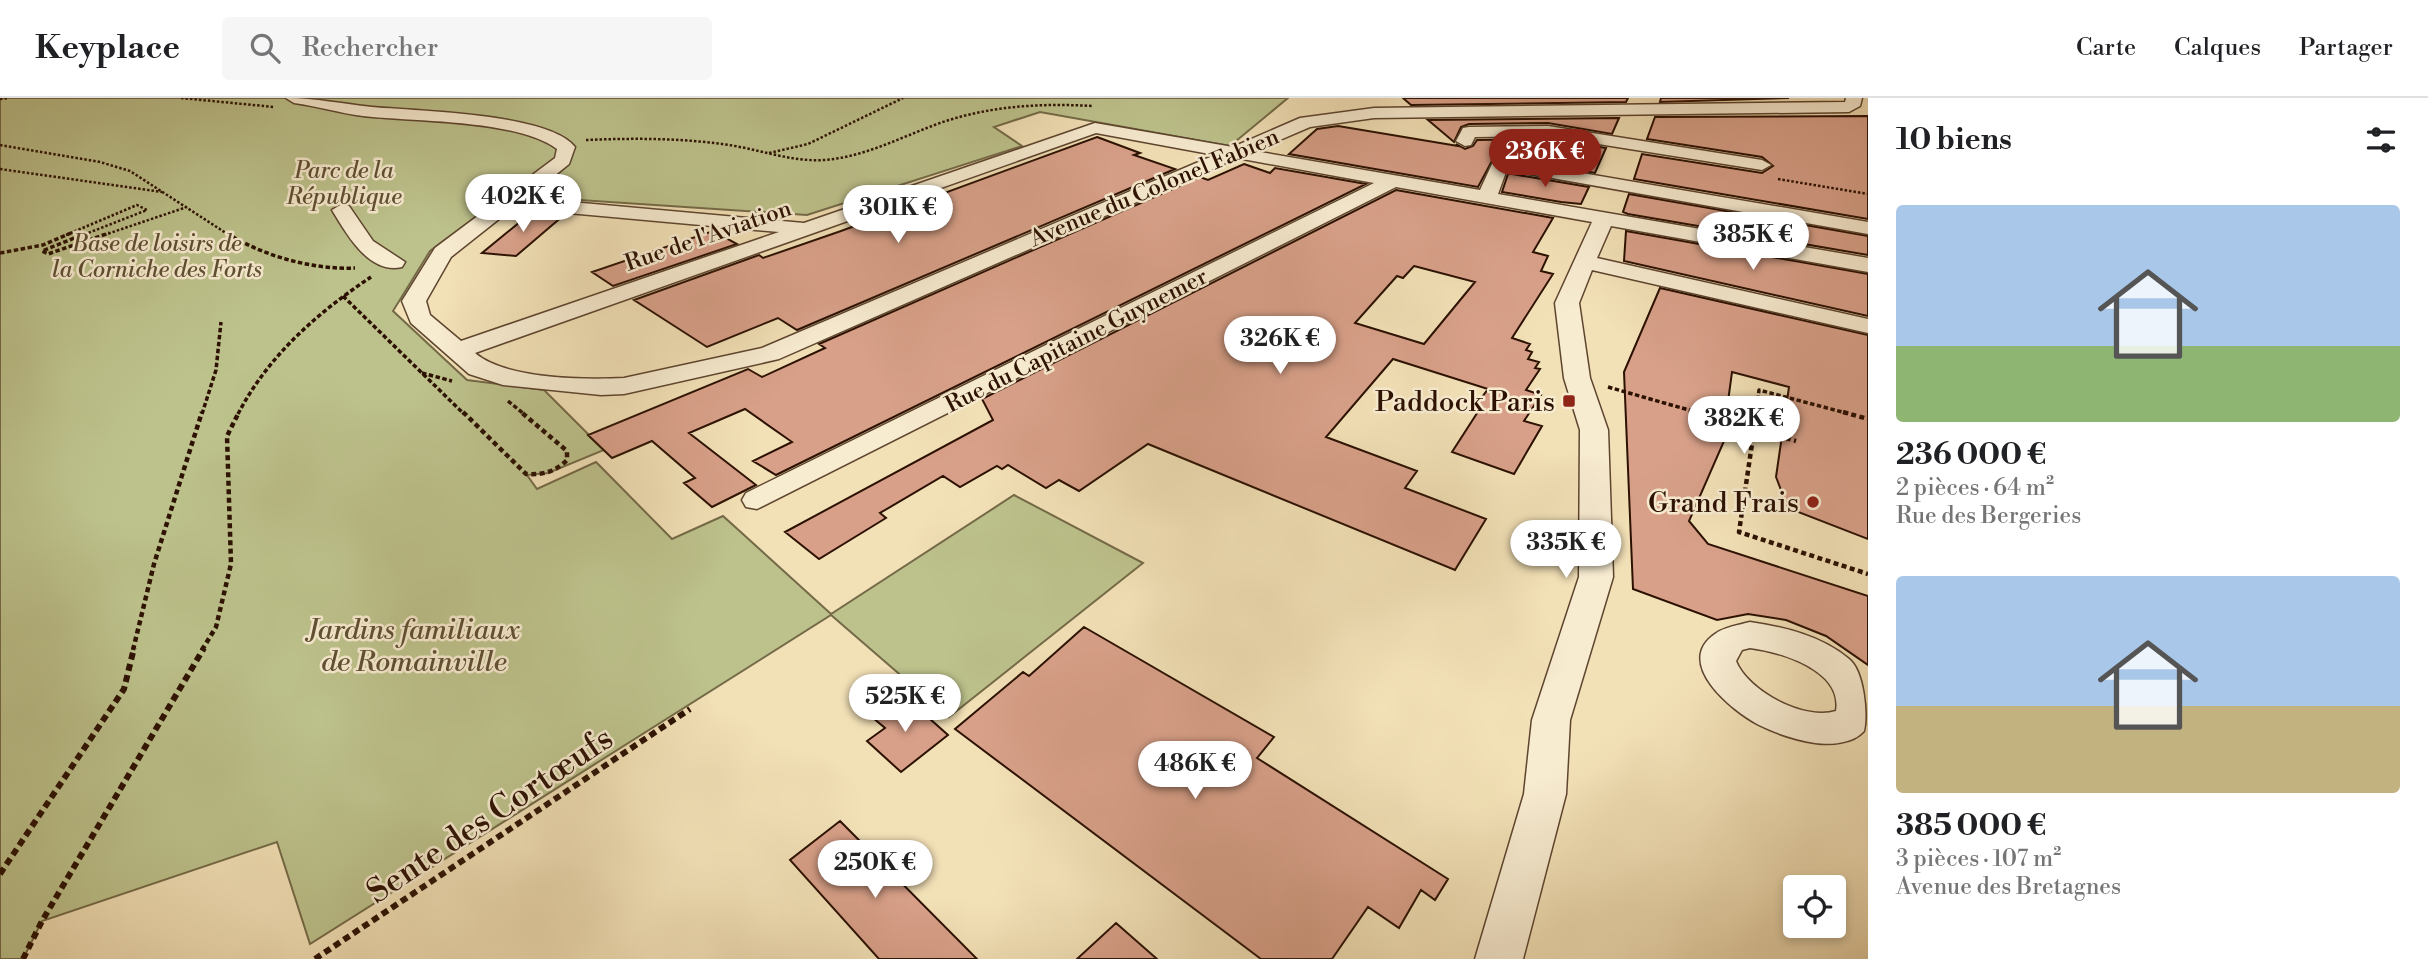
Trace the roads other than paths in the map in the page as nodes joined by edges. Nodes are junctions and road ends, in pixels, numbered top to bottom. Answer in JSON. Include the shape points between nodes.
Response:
{"nodes":[{"id":1,"x":319,"y":98,"type":"edge"},
{"id":2,"x":1830,"y":98,"type":"edge"},
{"id":3,"x":1859,"y":103,"type":"edge"},
{"id":4,"x":290,"y":104,"type":"edge"},
{"id":5,"x":1290,"y":109,"type":"dead end"},
{"id":6,"x":1602,"y":110,"type":"junction"},
{"id":7,"x":1306,"y":122,"type":"junction"},
{"id":8,"x":1465,"y":141,"type":"dead end"},
{"id":9,"x":1661,"y":149,"type":"junction"},
{"id":10,"x":1235,"y":152,"type":"junction"},
{"id":11,"x":1762,"y":165,"type":"dead end"},
{"id":12,"x":1395,"y":180,"type":"junction"},
{"id":13,"x":1487,"y":197,"type":"junction"},
{"id":14,"x":514,"y":202,"type":"junction"},
{"id":15,"x":342,"y":210,"type":"dead end"},
{"id":16,"x":1604,"y":218,"type":"junction"},
{"id":17,"x":807,"y":228,"type":"junction"},
{"id":18,"x":1868,"y":228,"type":"edge"},
{"id":19,"x":394,"y":262,"type":"road end"},
{"id":20,"x":1585,"y":262,"type":"junction"},
{"id":21,"x":1868,"y":265,"type":"edge"},
{"id":22,"x":1868,"y":326,"type":"edge"},
{"id":23,"x":464,"y":349,"type":"junction"},
{"id":24,"x":757,"y":500,"type":"dead end"},
{"id":25,"x":1499,"y":959,"type":"edge"}],
"edges":[{"from":1,"to":14,"type":"street","name":"Avenue du Colonel Fabien","via":[[530,125],[576,141],[577,154],[570,164]]},
{"from":2,"to":3,"type":"street"},
{"from":3,"to":6,"type":"street","name":"Avenue du Colonel Fabien","via":[[1849,107]]},
{"from":4,"to":14,"type":"street","name":"Avenue du Colonel Fabien","via":[[529,130],[561,139],[566,146],[563,160]]},
{"from":5,"to":7,"type":"street"},
{"from":6,"to":7,"type":"street","name":"Avenue du Colonel Fabien","via":[[1374,113]]},
{"from":6,"to":9,"type":"street"},
{"from":7,"to":10,"type":"street","name":"Avenue du Colonel Fabien"},
{"from":8,"to":9,"type":"street","via":[[1469,132],[1549,131]]},
{"from":9,"to":11,"type":"street"},
{"from":10,"to":12,"type":"street"},
{"from":10,"to":17,"type":"street","name":"Rue de l'Aviation","via":[[1097,117]]},
{"from":10,"to":23,"type":"street","name":"Avenue du Colonel Fabien","via":[[770,354],[601,387],[503,377],[478,369]]},
{"from":12,"to":13,"type":"street"},
{"from":12,"to":24,"type":"street","name":"Rue du Capitaine Guynemer"},
{"from":13,"to":16,"type":"street"},
{"from":13,"to":18,"type":"street","via":[[1495,171],[1504,166]]},
{"from":14,"to":17,"type":"street"},
{"from":14,"to":23,"type":"street","name":"Avenue du Colonel Fabien","via":[[443,253],[414,301],[419,318]]},
{"from":15,"to":19,"type":"street","via":[[365,245]]},
{"from":16,"to":20,"type":"street"},
{"from":16,"to":21,"type":"street"},
{"from":17,"to":23,"type":"street","name":"Rue de l'Aviation"},
{"from":20,"to":22,"type":"street"},
{"from":20,"to":25,"type":"street","via":[[1567,303],[1577,378],[1594,430],[1596,577],[1551,720],[1545,794]]}]}
